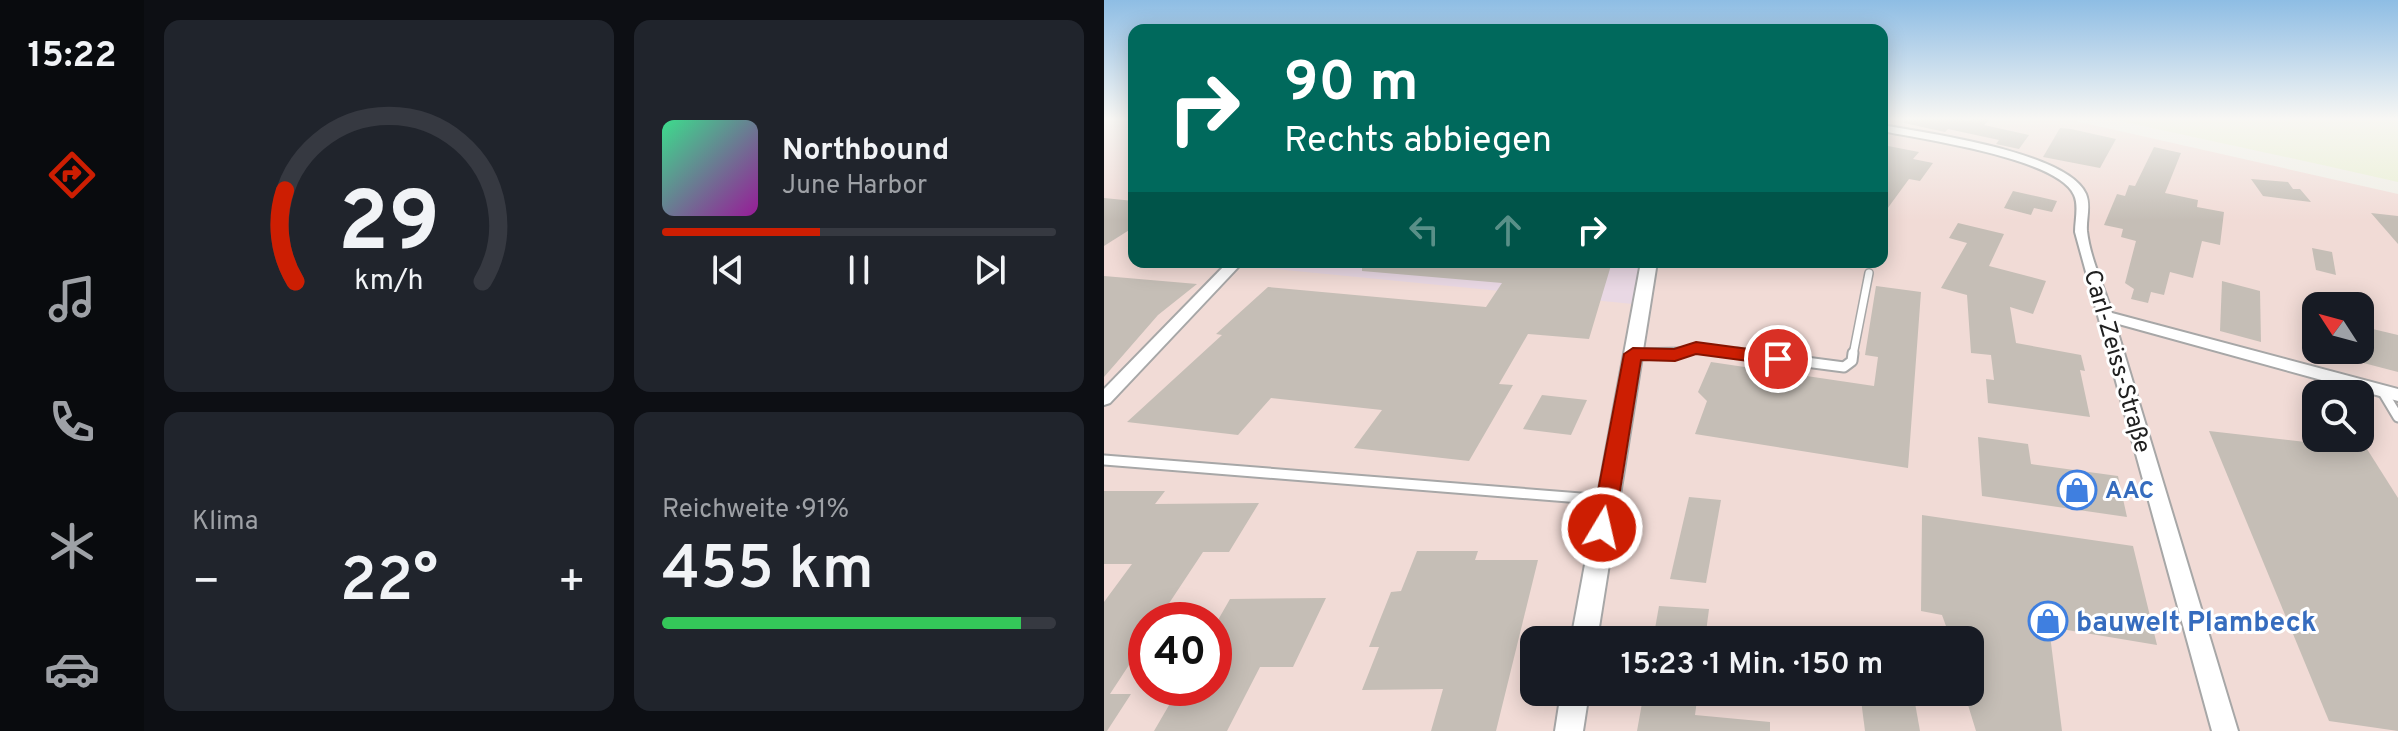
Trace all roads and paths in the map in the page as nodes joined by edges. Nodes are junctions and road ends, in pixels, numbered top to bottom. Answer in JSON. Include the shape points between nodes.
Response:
{"nodes":[{"id":1,"x":1997,"y":152,"type":"edge"},
{"id":2,"x":1230,"y":268,"type":"edge"},
{"id":3,"x":1648,"y":268,"type":"edge"},
{"id":4,"x":1869,"y":273,"type":"dead end"},
{"id":5,"x":2105,"y":316,"type":"junction"},
{"id":6,"x":1633,"y":354,"type":"junction"},
{"id":7,"x":2390,"y":393,"type":"edge"},
{"id":8,"x":1104,"y":399,"type":"edge"},
{"id":9,"x":2398,"y":417,"type":"edge"},
{"id":10,"x":1104,"y":460,"type":"edge"},
{"id":11,"x":1607,"y":500,"type":"junction"},
{"id":12,"x":1586,"y":626,"type":"edge"},
{"id":13,"x":1573,"y":706,"type":"edge"},
{"id":14,"x":1569,"y":731,"type":"edge"},
{"id":15,"x":2225,"y":731,"type":"edge"}],
"edges":[{"from":1,"to":5,"type":"street","name":"Carl-Zeiss-Straße","via":[[2047,167],[2080,195],[2081,232]]},
{"from":2,"to":8,"type":"street"},
{"from":3,"to":6,"type":"street"},
{"from":4,"to":6,"type":"lane","via":[[1852,361],[1844,367],[1696,348],[1675,355]]},
{"from":5,"to":7,"type":"street"},
{"from":5,"to":15,"type":"street","name":"Carl-Zeiss-Straße"},
{"from":6,"to":11,"type":"street"},
{"from":7,"to":9,"type":"lane"},
{"from":10,"to":11,"type":"lane"},
{"from":11,"to":12,"type":"street"},
{"from":13,"to":14,"type":"street"}]}
